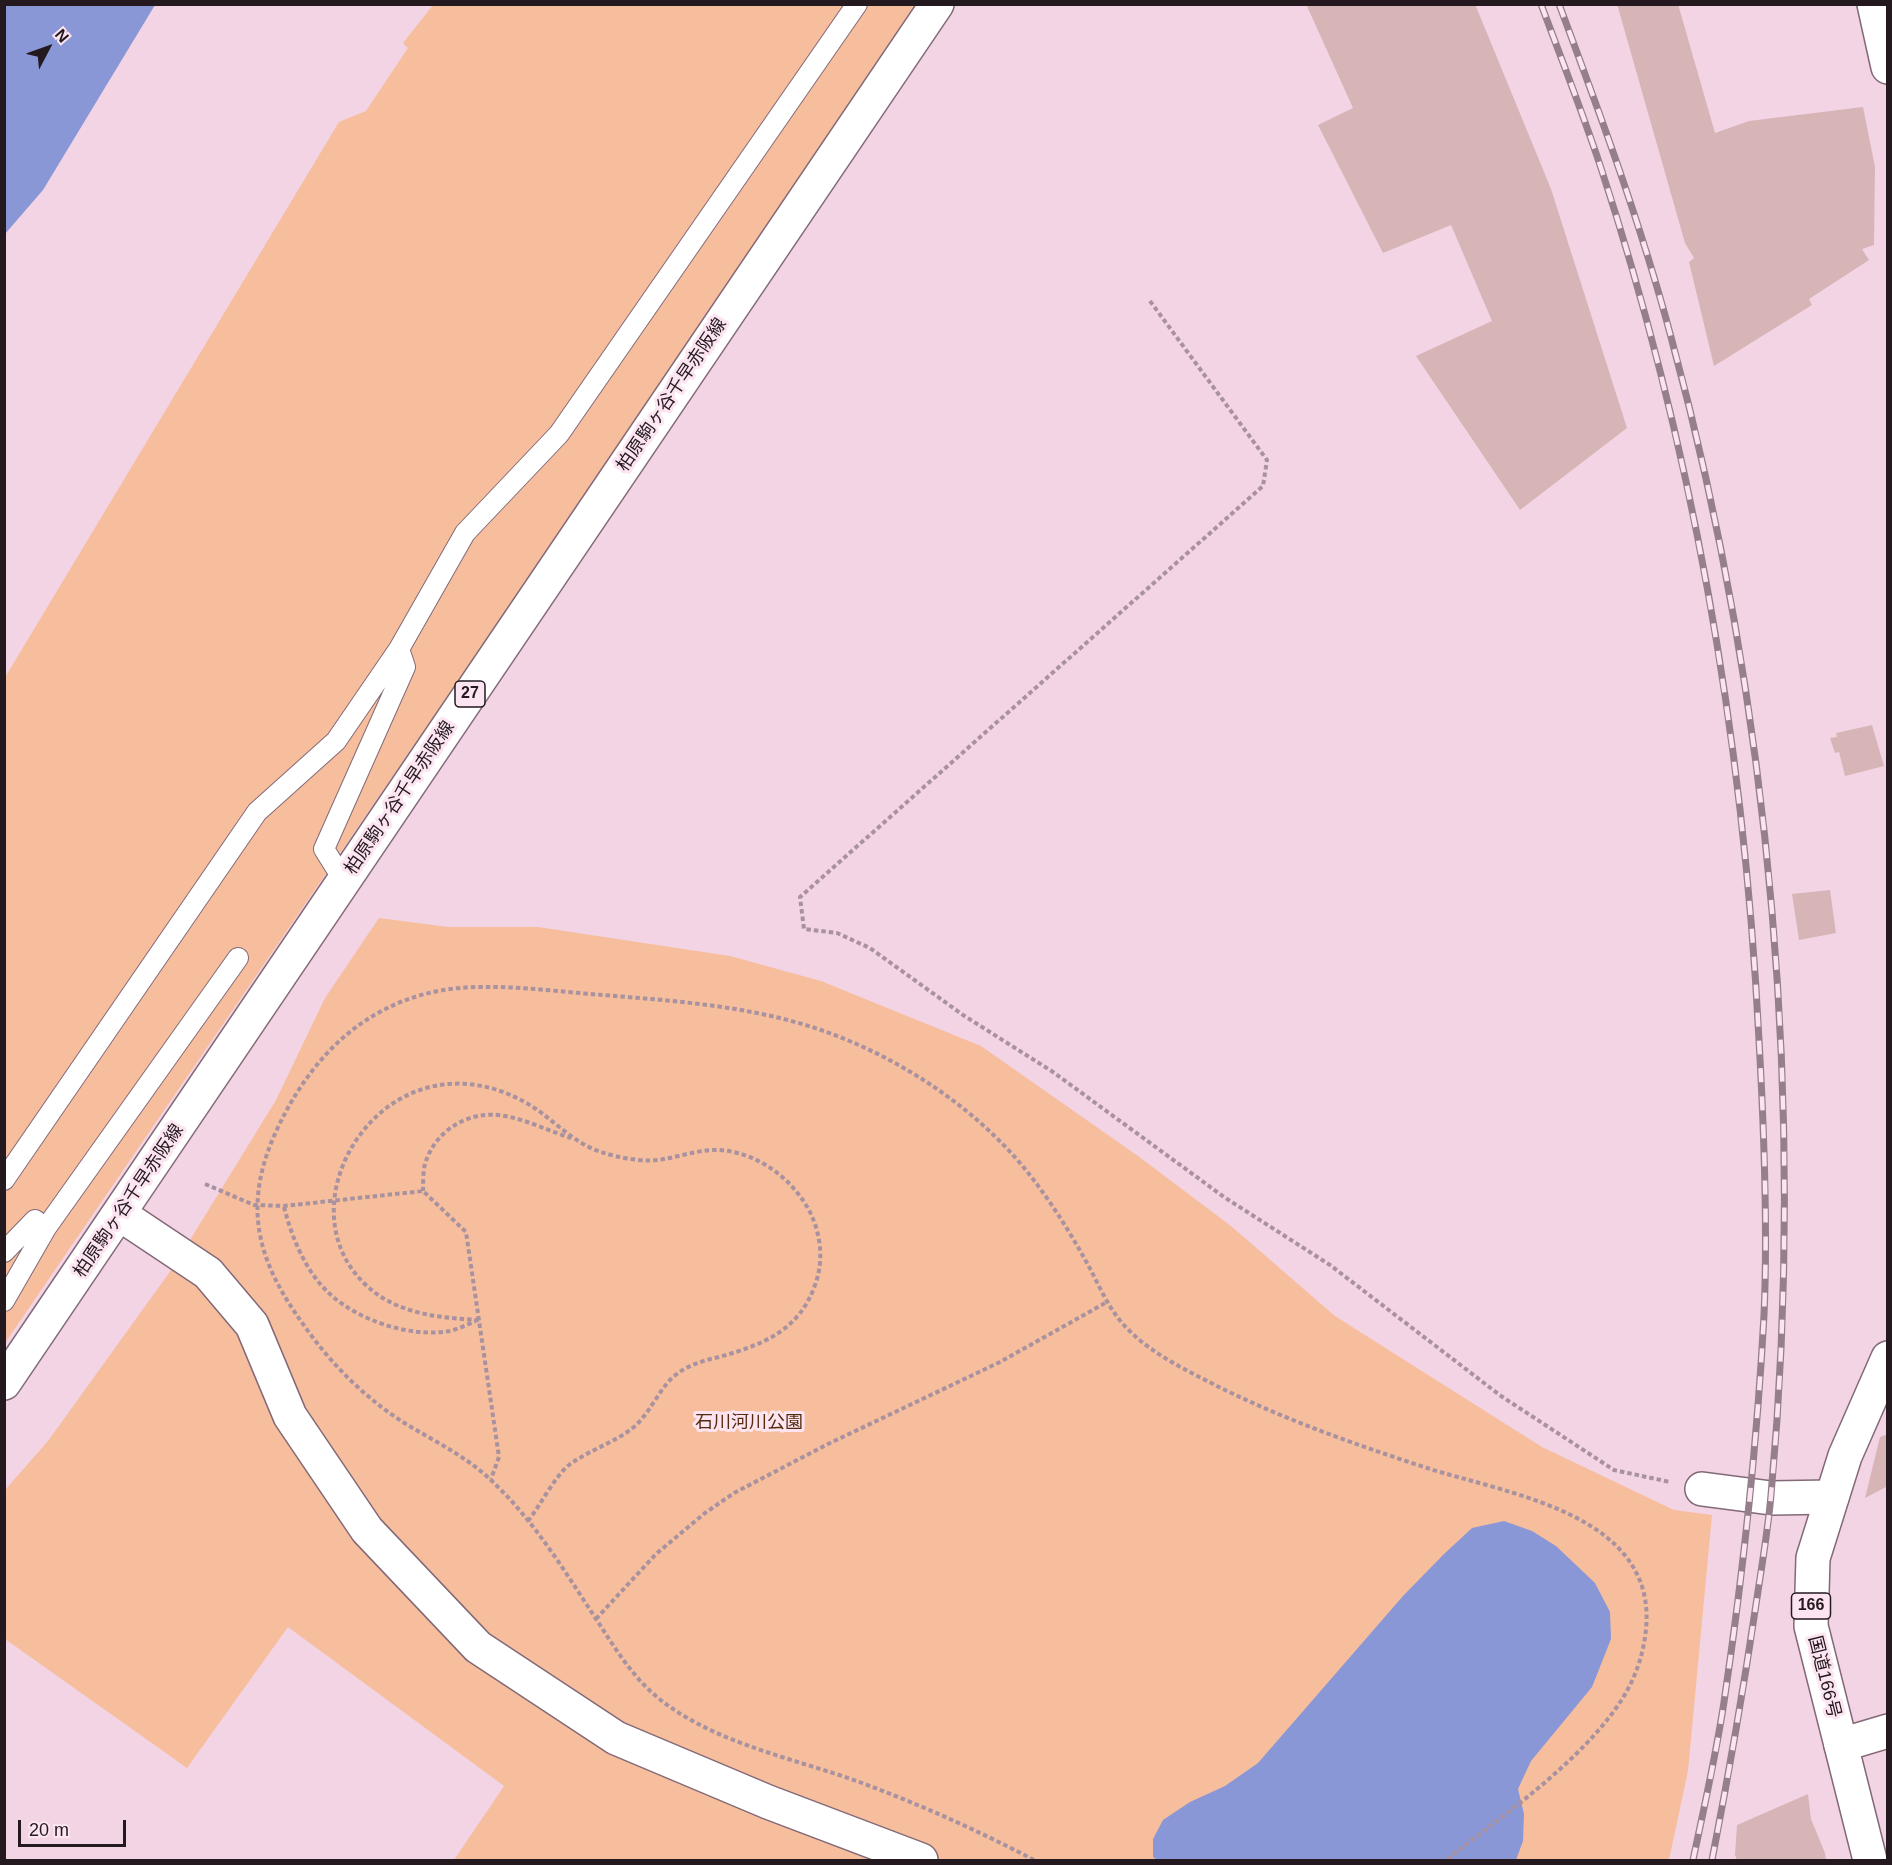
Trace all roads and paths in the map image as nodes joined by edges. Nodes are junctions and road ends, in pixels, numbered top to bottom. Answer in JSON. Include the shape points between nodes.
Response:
{"nodes":[{"id":1,"x":857,"y":4,"type":"edge"},
{"id":2,"x":937,"y":4,"type":"edge"},
{"id":3,"x":1874,"y":4,"type":"edge"},
{"id":4,"x":1887,"y":67,"type":"edge"},
{"id":5,"x":1150,"y":301,"type":"dead end"},
{"id":6,"x":399,"y":649,"type":"junction"},
{"id":7,"x":344,"y":881,"type":"junction"},
{"id":8,"x":238,"y":958,"type":"dead end"},
{"id":9,"x":574,"y":1139,"type":"junction"},
{"id":10,"x":4,"y":1180,"type":"edge"},
{"id":11,"x":205,"y":1184,"type":"dead end"},
{"id":12,"x":423,"y":1191,"type":"junction"},
{"id":13,"x":333,"y":1201,"type":"junction"},
{"id":14,"x":284,"y":1206,"type":"junction"},
{"id":15,"x":121,"y":1215,"type":"junction"},
{"id":16,"x":46,"y":1228,"type":"junction"},
{"id":17,"x":4,"y":1252,"type":"edge"},
{"id":18,"x":4,"y":1301,"type":"edge"},
{"id":19,"x":1107,"y":1302,"type":"junction"},
{"id":20,"x":479,"y":1320,"type":"junction"},
{"id":21,"x":1887,"y":1358,"type":"edge"},
{"id":22,"x":4,"y":1383,"type":"edge"},
{"id":23,"x":491,"y":1480,"type":"junction"},
{"id":24,"x":1702,"y":1489,"type":"joint"},
{"id":25,"x":1832,"y":1497,"type":"junction"},
{"id":26,"x":528,"y":1521,"type":"junction"},
{"id":27,"x":596,"y":1619,"type":"junction"},
{"id":28,"x":1887,"y":1731,"type":"edge"},
{"id":29,"x":1841,"y":1745,"type":"junction"},
{"id":30,"x":921,"y":1860,"type":"edge"},
{"id":31,"x":1035,"y":1860,"type":"edge"},
{"id":32,"x":1446,"y":1860,"type":"edge"},
{"id":33,"x":1870,"y":1860,"type":"edge"}],
"edges":[{"from":1,"to":6,"type":"lane","via":[[559,434],[465,533]]},
{"from":2,"to":7,"type":"main road","name":"柏原駒ヶ谷千早赤阪線","number":"27"},
{"from":3,"to":4,"type":"main road"},
{"from":5,"to":24,"type":"path","via":[[1267,460],[1263,486],[800,897],[804,929],[837,933],[870,948],[963,1015],[1053,1072],[1224,1197],[1330,1264],[1501,1396],[1614,1470]]},
{"from":6,"to":7,"type":"lane","via":[[405,667],[324,849]]},
{"from":6,"to":10,"type":"lane","via":[[336,741],[257,812]]},
{"from":7,"to":15,"type":"main road","name":"柏原駒ヶ谷千早赤阪線","number":"27"},
{"from":8,"to":16,"type":"lane"},
{"from":9,"to":12,"type":"path","via":[[504,1116],[481,1115],[459,1121],[433,1145],[424,1165]]},
{"from":9,"to":13,"type":"path","via":[[517,1097],[494,1089],[451,1084],[430,1087],[392,1103],[358,1134],[339,1173]]},
{"from":9,"to":26,"type":"path","via":[[600,1152],[637,1159],[660,1160],[718,1150],[760,1161],[779,1174],[806,1206],[822,1260],[815,1286],[793,1324],[759,1345],[693,1363],[673,1378],[637,1424],[569,1466]]},
{"from":11,"to":14,"type":"path","via":[[254,1205]]},
{"from":12,"to":13,"type":"path"},
{"from":12,"to":20,"type":"path","via":[[466,1232]]},
{"from":13,"to":14,"type":"path"},
{"from":13,"to":20,"type":"path","via":[[340,1245],[366,1285],[405,1309]]},
{"from":14,"to":20,"type":"path","via":[[301,1253],[329,1294],[346,1306],[385,1324],[430,1332],[452,1331]]},
{"from":15,"to":22,"type":"main road","name":"柏原駒ヶ谷千早赤阪線","number":"27"},
{"from":15,"to":30,"type":"main road","via":[[208,1273],[252,1324],[290,1416],[367,1530],[478,1647],[616,1738],[768,1803]]},
{"from":16,"to":17,"type":"lane","via":[[35,1220]]},
{"from":16,"to":18,"type":"lane"},
{"from":19,"to":23,"type":"path","via":[[1052,1206],[1008,1150],[938,1090],[857,1045],[821,1030],[744,1010],[653,999],[483,986],[420,994],[364,1020],[340,1039],[297,1092],[269,1148],[261,1177],[257,1236],[276,1281],[296,1313],[317,1344],[345,1374],[400,1421],[450,1449]]},
{"from":19,"to":27,"type":"path","via":[[1000,1362],[734,1493],[656,1554]]},
{"from":19,"to":32,"type":"path","via":[[1130,1331],[1162,1358],[1243,1399],[1307,1427],[1561,1509],[1604,1535],[1631,1558],[1645,1591],[1647,1618],[1642,1656],[1631,1685],[1586,1745]]},
{"from":20,"to":23,"type":"path","via":[[499,1457]]},
{"from":21,"to":25,"type":"main road","name":"国道166号","number":"166"},
{"from":23,"to":26,"type":"path"},
{"from":24,"to":25,"type":"main road","via":[[1771,1498]]},
{"from":25,"to":29,"type":"main road","name":"国道166号","number":"166","via":[[1813,1558],[1811,1626]]},
{"from":26,"to":27,"type":"path"},
{"from":27,"to":31,"type":"path","via":[[650,1691],[702,1724],[765,1752],[918,1805]]},
{"from":28,"to":29,"type":"main road"},
{"from":29,"to":33,"type":"main road","name":"国道166号","number":"166"}]}
